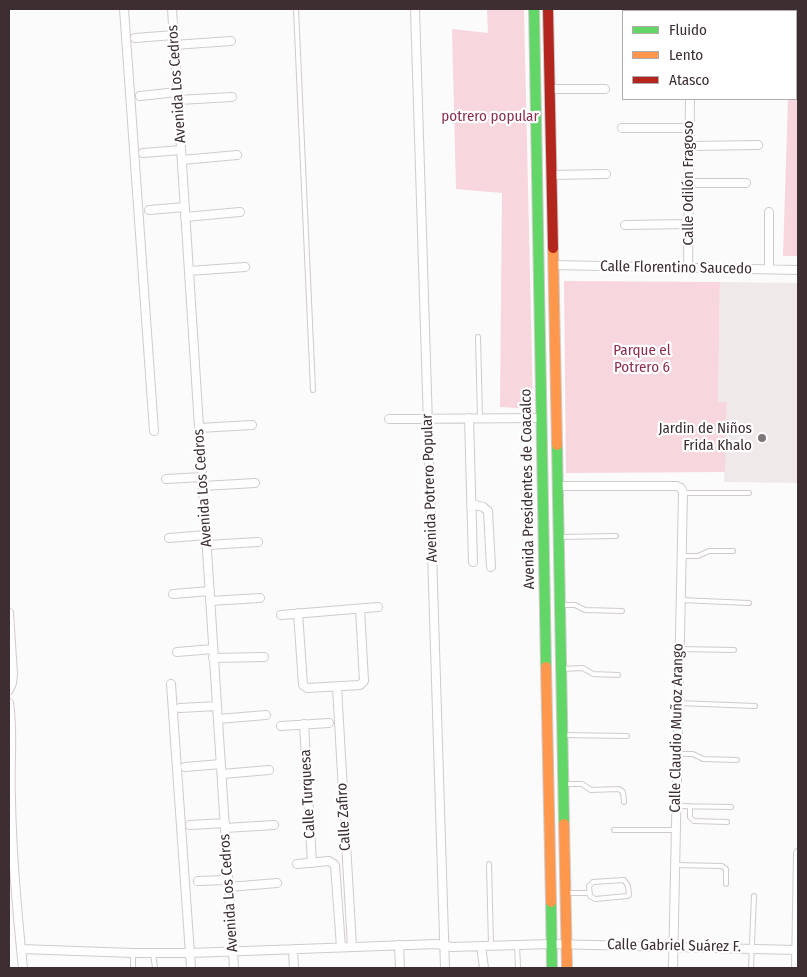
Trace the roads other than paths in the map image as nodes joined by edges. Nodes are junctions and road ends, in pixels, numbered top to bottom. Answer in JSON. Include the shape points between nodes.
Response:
{"nodes":[{"id":1,"x":124,"y":9,"type":"edge"},
{"id":2,"x":172,"y":9,"type":"edge"},
{"id":3,"x":296,"y":9,"type":"edge"},
{"id":4,"x":415,"y":9,"type":"edge"},
{"id":5,"x":534,"y":9,"type":"edge"},
{"id":6,"x":548,"y":9,"type":"edge"},
{"id":7,"x":174,"y":35,"type":"junction"},
{"id":8,"x":135,"y":38,"type":"dead end"},
{"id":9,"x":231,"y":41,"type":"dead end"},
{"id":10,"x":174,"y":46,"type":"junction"},
{"id":11,"x":550,"y":89,"type":"junction"},
{"id":12,"x":605,"y":89,"type":"dead end"},
{"id":13,"x":140,"y":96,"type":"dead end"},
{"id":14,"x":178,"y":96,"type":"junction"},
{"id":15,"x":232,"y":97,"type":"dead end"},
{"id":16,"x":690,"y":100,"type":"edge"},
{"id":17,"x":622,"y":128,"type":"dead end"},
{"id":18,"x":689,"y":128,"type":"junction"},
{"id":19,"x":551,"y":145,"type":"junction"},
{"id":20,"x":758,"y":145,"type":"dead end"},
{"id":21,"x":536,"y":146,"type":"junction"},
{"id":22,"x":689,"y":146,"type":"junction"},
{"id":23,"x":181,"y":150,"type":"junction"},
{"id":24,"x":143,"y":153,"type":"dead end"},
{"id":25,"x":236,"y":155,"type":"dead end"},
{"id":26,"x":182,"y":160,"type":"junction"},
{"id":27,"x":551,"y":174,"type":"junction"},
{"id":28,"x":606,"y":174,"type":"dead end"},
{"id":29,"x":689,"y":183,"type":"junction"},
{"id":30,"x":746,"y":183,"type":"dead end"},
{"id":31,"x":185,"y":207,"type":"junction"},
{"id":32,"x":148,"y":210,"type":"dead end"},
{"id":33,"x":240,"y":212,"type":"dead end"},
{"id":34,"x":769,"y":212,"type":"dead end"},
{"id":35,"x":185,"y":217,"type":"junction"},
{"id":36,"x":688,"y":224,"type":"junction"},
{"id":37,"x":625,"y":225,"type":"dead end"},
{"id":38,"x":553,"y":265,"type":"junction"},
{"id":39,"x":244,"y":267,"type":"dead end"},
{"id":40,"x":688,"y":268,"type":"junction"},
{"id":41,"x":769,"y":269,"type":"junction"},
{"id":42,"x":798,"y":270,"type":"edge"},
{"id":43,"x":189,"y":272,"type":"junction"},
{"id":44,"x":478,"y":336,"type":"dead end"},
{"id":45,"x":555,"y":364,"type":"junction"},
{"id":46,"x":540,"y":365,"type":"junction"},
{"id":47,"x":313,"y":390,"type":"dead end"},
{"id":48,"x":469,"y":418,"type":"junction"},
{"id":49,"x":480,"y":418,"type":"junction"},
{"id":50,"x":541,"y":418,"type":"junction"},
{"id":51,"x":428,"y":419,"type":"junction"},
{"id":52,"x":389,"y":420,"type":"dead end"},
{"id":53,"x":252,"y":425,"type":"dead end"},
{"id":54,"x":199,"y":428,"type":"junction"},
{"id":55,"x":154,"y":431,"type":"dead end"},
{"id":56,"x":202,"y":477,"type":"junction"},
{"id":57,"x":166,"y":480,"type":"dead end"},
{"id":58,"x":255,"y":483,"type":"dead end"},
{"id":59,"x":203,"y":486,"type":"junction"},
{"id":60,"x":558,"y":486,"type":"junction"},
{"id":61,"x":682,"y":491,"type":"junction"},
{"id":62,"x":748,"y":493,"type":"dead end"},
{"id":63,"x":471,"y":504,"type":"junction"},
{"id":64,"x":206,"y":535,"type":"junction"},
{"id":65,"x":616,"y":536,"type":"dead end"},
{"id":66,"x":559,"y":537,"type":"junction"},
{"id":67,"x":169,"y":538,"type":"dead end"},
{"id":68,"x":258,"y":542,"type":"dead end"},
{"id":69,"x":207,"y":545,"type":"junction"},
{"id":70,"x":733,"y":551,"type":"dead end"},
{"id":71,"x":681,"y":556,"type":"junction"},
{"id":72,"x":473,"y":562,"type":"dead end"},
{"id":73,"x":491,"y":567,"type":"dead end"},
{"id":74,"x":210,"y":591,"type":"junction"},
{"id":75,"x":173,"y":594,"type":"dead end"},
{"id":76,"x":260,"y":598,"type":"dead end"},
{"id":77,"x":680,"y":600,"type":"junction"},
{"id":78,"x":210,"y":601,"type":"junction"},
{"id":79,"x":748,"y":603,"type":"dead end"},
{"id":80,"x":560,"y":605,"type":"junction"},
{"id":81,"x":378,"y":607,"type":"dead end"},
{"id":82,"x":360,"y":609,"type":"junction"},
{"id":83,"x":622,"y":612,"type":"dead end"},
{"id":84,"x":9,"y":613,"type":"edge"},
{"id":85,"x":298,"y":613,"type":"junction"},
{"id":86,"x":281,"y":614,"type":"dead end"},
{"id":87,"x":213,"y":649,"type":"junction"},
{"id":88,"x":679,"y":649,"type":"junction"},
{"id":89,"x":734,"y":650,"type":"dead end"},
{"id":90,"x":177,"y":652,"type":"dead end"},
{"id":91,"x":264,"y":657,"type":"dead end"},
{"id":92,"x":213,"y":658,"type":"junction"},
{"id":93,"x":561,"y":669,"type":"junction"},
{"id":94,"x":618,"y":676,"type":"dead end"},
{"id":95,"x":171,"y":684,"type":"dead end"},
{"id":96,"x":336,"y":687,"type":"junction"},
{"id":97,"x":9,"y":690,"type":"edge"},
{"id":98,"x":678,"y":702,"type":"junction"},
{"id":99,"x":9,"y":703,"type":"edge"},
{"id":100,"x":217,"y":706,"type":"junction"},
{"id":101,"x":754,"y":706,"type":"dead end"},
{"id":102,"x":180,"y":708,"type":"dead end"},
{"id":103,"x":266,"y":715,"type":"dead end"},
{"id":104,"x":218,"y":719,"type":"junction"},
{"id":105,"x":329,"y":723,"type":"dead end"},
{"id":106,"x":304,"y":724,"type":"junction"},
{"id":107,"x":281,"y":726,"type":"dead end"},
{"id":108,"x":562,"y":735,"type":"junction"},
{"id":109,"x":626,"y":736,"type":"dead end"},
{"id":110,"x":677,"y":754,"type":"junction"},
{"id":111,"x":737,"y":760,"type":"dead end"},
{"id":112,"x":221,"y":764,"type":"junction"},
{"id":113,"x":185,"y":767,"type":"dead end"},
{"id":114,"x":269,"y":770,"type":"dead end"},
{"id":115,"x":222,"y":774,"type":"junction"},
{"id":116,"x":564,"y":784,"type":"junction"},
{"id":117,"x":624,"y":802,"type":"dead end"},
{"id":118,"x":676,"y":806,"type":"junction"},
{"id":119,"x":690,"y":806,"type":"junction"},
{"id":120,"x":731,"y":806,"type":"dead end"},
{"id":121,"x":727,"y":822,"type":"dead end"},
{"id":122,"x":190,"y":825,"type":"dead end"},
{"id":123,"x":274,"y":825,"type":"dead end"},
{"id":124,"x":225,"y":826,"type":"junction"},
{"id":125,"x":614,"y":830,"type":"dead end"},
{"id":126,"x":675,"y":830,"type":"junction"},
{"id":127,"x":798,"y":853,"type":"edge"},
{"id":128,"x":312,"y":863,"type":"junction"},
{"id":129,"x":298,"y":864,"type":"dead end"},
{"id":130,"x":489,"y":864,"type":"dead end"},
{"id":131,"x":675,"y":865,"type":"junction"},
{"id":132,"x":198,"y":881,"type":"dead end"},
{"id":133,"x":228,"y":883,"type":"junction"},
{"id":134,"x":277,"y":883,"type":"dead end"},
{"id":135,"x":726,"y":884,"type":"dead end"},
{"id":136,"x":566,"y":893,"type":"junction"},
{"id":137,"x":589,"y":893,"type":"junction"},
{"id":138,"x":754,"y":896,"type":"dead end"},
{"id":139,"x":9,"y":900,"type":"edge"},
{"id":140,"x":17,"y":910,"type":"junction"},
{"id":141,"x":517,"y":944,"type":"junction"},
{"id":142,"x":551,"y":944,"type":"junction"},
{"id":143,"x":567,"y":944,"type":"junction"},
{"id":144,"x":399,"y":945,"type":"junction"},
{"id":145,"x":444,"y":945,"type":"junction"},
{"id":146,"x":491,"y":945,"type":"junction"},
{"id":147,"x":481,"y":946,"type":"junction"},
{"id":148,"x":673,"y":946,"type":"junction"},
{"id":149,"x":341,"y":947,"type":"junction"},
{"id":150,"x":352,"y":947,"type":"junction"},
{"id":151,"x":752,"y":948,"type":"junction"},
{"id":152,"x":21,"y":949,"type":"junction"},
{"id":153,"x":292,"y":949,"type":"junction"},
{"id":154,"x":233,"y":950,"type":"junction"},
{"id":155,"x":796,"y":950,"type":"junction"},
{"id":156,"x":133,"y":953,"type":"junction"},
{"id":157,"x":154,"y":953,"type":"junction"},
{"id":158,"x":190,"y":953,"type":"junction"},
{"id":159,"x":23,"y":968,"type":"edge"},
{"id":160,"x":134,"y":968,"type":"edge"},
{"id":161,"x":154,"y":968,"type":"edge"},
{"id":162,"x":191,"y":968,"type":"edge"},
{"id":163,"x":234,"y":968,"type":"edge"},
{"id":164,"x":294,"y":968,"type":"edge"},
{"id":165,"x":400,"y":968,"type":"edge"},
{"id":166,"x":445,"y":968,"type":"edge"},
{"id":167,"x":484,"y":968,"type":"edge"},
{"id":168,"x":518,"y":968,"type":"edge"},
{"id":169,"x":552,"y":968,"type":"edge"},
{"id":170,"x":567,"y":968,"type":"edge"},
{"id":171,"x":673,"y":968,"type":"edge"},
{"id":172,"x":751,"y":968,"type":"edge"},
{"id":173,"x":796,"y":968,"type":"edge"}],
"edges":[{"from":1,"to":55,"type":"street"},
{"from":2,"to":7,"type":"street","name":"Avenida Los Cedros"},
{"from":3,"to":47,"type":"lane"},
{"from":4,"to":51,"type":"street","name":"Avenida Potrero Popular"},
{"from":5,"to":21,"type":"street","name":"Avenida Presidentes de Coacalco"},
{"from":6,"to":11,"type":"street","name":"Avenida Presidentes de Coacalco"},
{"from":7,"to":8,"type":"street"},
{"from":7,"to":10,"type":"street","name":"Avenida Los Cedros"},
{"from":9,"to":10,"type":"street"},
{"from":10,"to":14,"type":"street","name":"Avenida Los Cedros"},
{"from":11,"to":12,"type":"street"},
{"from":11,"to":19,"type":"street","name":"Avenida Presidentes de Coacalco"},
{"from":13,"to":14,"type":"street"},
{"from":14,"to":15,"type":"street"},
{"from":14,"to":23,"type":"street","name":"Avenida Los Cedros"},
{"from":16,"to":18,"type":"street","name":"Calle Odilón Fragoso"},
{"from":17,"to":18,"type":"street"},
{"from":18,"to":22,"type":"street","name":"Calle Odilón Fragoso"},
{"from":19,"to":21,"type":"street"},
{"from":19,"to":27,"type":"street","name":"Avenida Presidentes de Coacalco"},
{"from":20,"to":22,"type":"street"},
{"from":21,"to":46,"type":"street","name":"Avenida Presidentes de Coacalco"},
{"from":22,"to":29,"type":"street","name":"Calle Odilón Fragoso"},
{"from":23,"to":24,"type":"street"},
{"from":23,"to":26,"type":"street","name":"Avenida Los Cedros"},
{"from":25,"to":26,"type":"street"},
{"from":26,"to":31,"type":"street","name":"Avenida Los Cedros"},
{"from":27,"to":28,"type":"street"},
{"from":27,"to":38,"type":"street","name":"Avenida Presidentes de Coacalco"},
{"from":29,"to":30,"type":"street"},
{"from":29,"to":36,"type":"street","name":"Calle Odilón Fragoso"},
{"from":31,"to":32,"type":"street"},
{"from":31,"to":35,"type":"street","name":"Avenida Los Cedros"},
{"from":33,"to":35,"type":"street"},
{"from":34,"to":41,"type":"street"},
{"from":35,"to":43,"type":"street","name":"Avenida Los Cedros"},
{"from":36,"to":37,"type":"street"},
{"from":36,"to":40,"type":"street","name":"Calle Odilón Fragoso"},
{"from":38,"to":40,"type":"street","name":"Calle Florentino Saucedo"},
{"from":38,"to":45,"type":"street","name":"Avenida Presidentes de Coacalco"},
{"from":39,"to":43,"type":"street"},
{"from":40,"to":41,"type":"street","name":"Calle Florentino Saucedo"},
{"from":41,"to":42,"type":"street","name":"Calle Florentino Saucedo"},
{"from":43,"to":54,"type":"street","name":"Avenida Los Cedros"},
{"from":44,"to":49,"type":"lane"},
{"from":45,"to":46,"type":"street"},
{"from":45,"to":60,"type":"street","name":"Avenida Presidentes de Coacalco"},
{"from":46,"to":50,"type":"street","name":"Avenida Presidentes de Coacalco"},
{"from":48,"to":49,"type":"street"},
{"from":48,"to":51,"type":"street"},
{"from":48,"to":63,"type":"street"},
{"from":49,"to":50,"type":"street"},
{"from":50,"to":142,"type":"street","name":"Avenida Presidentes de Coacalco"},
{"from":51,"to":52,"type":"street"},
{"from":51,"to":145,"type":"street","name":"Avenida Potrero Popular"},
{"from":53,"to":54,"type":"street"},
{"from":54,"to":56,"type":"street","name":"Avenida Los Cedros"},
{"from":56,"to":57,"type":"street"},
{"from":56,"to":59,"type":"street","name":"Avenida Los Cedros"},
{"from":58,"to":59,"type":"street"},
{"from":59,"to":64,"type":"street","name":"Avenida Los Cedros"},
{"from":60,"to":61,"type":"street","via":[[676,486]]},
{"from":60,"to":66,"type":"street","name":"Avenida Presidentes de Coacalco"},
{"from":61,"to":62,"type":"lane"},
{"from":61,"to":71,"type":"street","name":"Calle Claudio Muñoz Arango"},
{"from":63,"to":72,"type":"street"},
{"from":63,"to":73,"type":"street","via":[[488,511]]},
{"from":64,"to":67,"type":"street"},
{"from":64,"to":69,"type":"street","name":"Avenida Los Cedros"},
{"from":65,"to":66,"type":"lane"},
{"from":66,"to":80,"type":"street","name":"Avenida Presidentes de Coacalco"},
{"from":68,"to":69,"type":"street"},
{"from":69,"to":74,"type":"street","name":"Avenida Los Cedros"},
{"from":70,"to":71,"type":"lane"},
{"from":71,"to":77,"type":"street","name":"Calle Claudio Muñoz Arango"},
{"from":74,"to":75,"type":"street"},
{"from":74,"to":78,"type":"street","name":"Avenida Los Cedros"},
{"from":76,"to":78,"type":"street"},
{"from":77,"to":79,"type":"lane"},
{"from":77,"to":88,"type":"street","name":"Calle Claudio Muñoz Arango"},
{"from":78,"to":87,"type":"street","name":"Avenida Los Cedros"},
{"from":80,"to":83,"type":"lane"},
{"from":80,"to":93,"type":"street","name":"Avenida Presidentes de Coacalco"},
{"from":81,"to":82,"type":"street"},
{"from":82,"to":85,"type":"street"},
{"from":82,"to":96,"type":"street","via":[[364,681],[360,685]]},
{"from":84,"to":97,"type":"street","via":[[13,674]]},
{"from":85,"to":86,"type":"street"},
{"from":85,"to":96,"type":"street","via":[[303,685],[309,688]]},
{"from":87,"to":90,"type":"street"},
{"from":87,"to":92,"type":"street","name":"Avenida Los Cedros"},
{"from":88,"to":89,"type":"lane"},
{"from":88,"to":98,"type":"street","name":"Calle Claudio Muñoz Arango"},
{"from":91,"to":92,"type":"street"},
{"from":92,"to":100,"type":"street","name":"Avenida Los Cedros"},
{"from":93,"to":94,"type":"lane","via":[[583,668],[591,674]]},
{"from":93,"to":108,"type":"street","name":"Avenida Presidentes de Coacalco"},
{"from":95,"to":158,"type":"street"},
{"from":96,"to":150,"type":"street","name":"Calle Zafiro"},
{"from":98,"to":101,"type":"lane"},
{"from":98,"to":110,"type":"street","name":"Calle Claudio Muñoz Arango"},
{"from":99,"to":140,"type":"street","via":[[10,796]]},
{"from":100,"to":102,"type":"street"},
{"from":100,"to":104,"type":"street","name":"Avenida Los Cedros"},
{"from":103,"to":104,"type":"street"},
{"from":104,"to":112,"type":"street","name":"Avenida Los Cedros"},
{"from":105,"to":106,"type":"street"},
{"from":106,"to":107,"type":"street"},
{"from":106,"to":128,"type":"street","name":"Calle Turquesa"},
{"from":108,"to":109,"type":"lane"},
{"from":108,"to":116,"type":"street","name":"Avenida Presidentes de Coacalco"},
{"from":110,"to":111,"type":"lane"},
{"from":110,"to":118,"type":"street","name":"Calle Claudio Muñoz Arango"},
{"from":112,"to":113,"type":"street"},
{"from":112,"to":115,"type":"street","name":"Avenida Los Cedros"},
{"from":114,"to":115,"type":"street"},
{"from":115,"to":124,"type":"street","name":"Avenida Los Cedros"},
{"from":116,"to":117,"type":"lane","via":[[582,784],[591,790],[619,789],[623,792]]},
{"from":116,"to":136,"type":"street","name":"Avenida Presidentes de Coacalco"},
{"from":118,"to":119,"type":"lane"},
{"from":118,"to":126,"type":"street","name":"Calle Claudio Muñoz Arango"},
{"from":119,"to":120,"type":"lane"},
{"from":119,"to":121,"type":"lane","via":[[690,817],[694,821]]},
{"from":122,"to":124,"type":"street"},
{"from":123,"to":124,"type":"street"},
{"from":124,"to":133,"type":"street","name":"Avenida Los Cedros"},
{"from":125,"to":126,"type":"lane"},
{"from":126,"to":131,"type":"street","name":"Calle Claudio Muñoz Arango"},
{"from":127,"to":155,"type":"street"},
{"from":128,"to":129,"type":"street"},
{"from":128,"to":149,"type":"street","via":[[329,861],[336,865]]},
{"from":130,"to":146,"type":"lane"},
{"from":131,"to":135,"type":"lane","via":[[722,866],[726,869]]},
{"from":131,"to":148,"type":"street","name":"Calle Claudio Muñoz Arango"},
{"from":132,"to":133,"type":"street"},
{"from":133,"to":134,"type":"street"},
{"from":133,"to":154,"type":"street","name":"Avenida Los Cedros"},
{"from":136,"to":137,"type":"lane"},
{"from":136,"to":143,"type":"street","name":"Avenida Presidentes de Coacalco"},
{"from":137,"to":137,"type":"lane","via":[[595,899],[627,896],[629,890],[624,880],[595,881],[589,886]]},
{"from":138,"to":151,"type":"lane"},
{"from":139,"to":140,"type":"street"},
{"from":140,"to":152,"type":"street"},
{"from":141,"to":142,"type":"street","name":"Calle Gabriel Suárez F."},
{"from":141,"to":146,"type":"street","name":"Calle Gabriel Suárez F."},
{"from":141,"to":168,"type":"lane"},
{"from":142,"to":143,"type":"street","name":"Calle Gabriel Suárez F."},
{"from":142,"to":169,"type":"street","name":"Avenida Presidentes de Coacalco"},
{"from":143,"to":148,"type":"street","name":"Calle Gabriel Suárez F."},
{"from":143,"to":170,"type":"street","name":"Avenida Presidentes de Coacalco"},
{"from":144,"to":145,"type":"street","name":"Calle Gabriel Suárez F."},
{"from":144,"to":150,"type":"street","name":"Calle Gabriel Suárez F."},
{"from":144,"to":165,"type":"street"},
{"from":145,"to":147,"type":"street","name":"Calle Gabriel Suárez F."},
{"from":145,"to":166,"type":"street","name":"Avenida Potrero Popular"},
{"from":146,"to":147,"type":"street","name":"Calle Gabriel Suárez F."},
{"from":147,"to":167,"type":"street"},
{"from":148,"to":151,"type":"street","name":"Calle Gabriel Suárez F."},
{"from":148,"to":171,"type":"street","name":"Calle Claudio Muñoz Arango"},
{"from":149,"to":150,"type":"street","name":"Calle Gabriel Suárez F."},
{"from":149,"to":153,"type":"street","name":"Calle Gabriel Suárez F."},
{"from":151,"to":155,"type":"street","name":"Calle Gabriel Suárez F."},
{"from":151,"to":172,"type":"lane"},
{"from":152,"to":156,"type":"street","name":"Calle Gabriel Suárez F."},
{"from":152,"to":159,"type":"street"},
{"from":153,"to":154,"type":"street","name":"Calle Gabriel Suárez F."},
{"from":153,"to":164,"type":"street"},
{"from":154,"to":158,"type":"street","name":"Calle Gabriel Suárez F."},
{"from":154,"to":163,"type":"street","name":"Avenida Los Cedros"},
{"from":155,"to":173,"type":"street"},
{"from":156,"to":157,"type":"street","name":"Calle Gabriel Suárez F."},
{"from":156,"to":160,"type":"lane"},
{"from":157,"to":158,"type":"street","name":"Calle Gabriel Suárez F."},
{"from":157,"to":161,"type":"lane"},
{"from":158,"to":162,"type":"street"}]}
